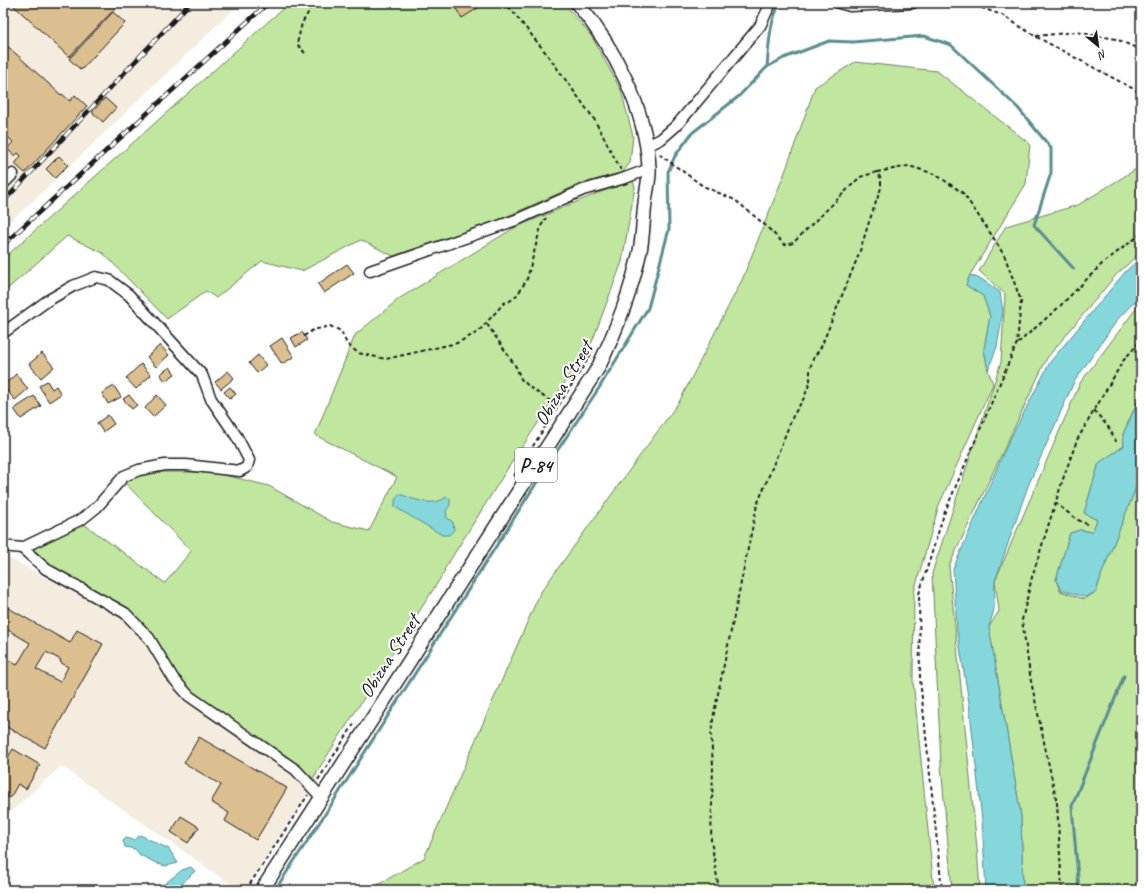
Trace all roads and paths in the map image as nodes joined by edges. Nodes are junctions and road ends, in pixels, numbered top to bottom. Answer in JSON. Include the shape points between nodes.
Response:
{"nodes":[{"id":1,"x":314,"y":3,"type":"edge"},
{"id":2,"x":502,"y":3,"type":"edge"},
{"id":3,"x":577,"y":3,"type":"edge"},
{"id":4,"x":771,"y":3,"type":"edge"},
{"id":5,"x":839,"y":3,"type":"edge"},
{"id":6,"x":913,"y":3,"type":"edge"},
{"id":7,"x":968,"y":3,"type":"edge"},
{"id":8,"x":1035,"y":36,"type":"junction"},
{"id":9,"x":1141,"y":50,"type":"edge"},
{"id":10,"x":305,"y":53,"type":"dead end"},
{"id":11,"x":1141,"y":93,"type":"edge"},
{"id":12,"x":647,"y":146,"type":"junction"},
{"id":13,"x":668,"y":161,"type":"dead end"},
{"id":14,"x":649,"y":169,"type":"junction"},
{"id":15,"x":877,"y":172,"type":"junction"},
{"id":16,"x":13,"y":174,"type":"dead end"},
{"id":17,"x":625,"y":178,"type":"junction"},
{"id":18,"x":3,"y":184,"type":"edge"},
{"id":19,"x":554,"y":203,"type":"junction"},
{"id":20,"x":1141,"y":234,"type":"edge"},
{"id":21,"x":370,"y":271,"type":"dead end"},
{"id":22,"x":487,"y":324,"type":"junction"},
{"id":23,"x":3,"y":333,"type":"edge"},
{"id":24,"x":304,"y":336,"type":"dead end"},
{"id":25,"x":1141,"y":340,"type":"edge"},
{"id":26,"x":1017,"y":343,"type":"junction"},
{"id":27,"x":596,"y":346,"type":"dead end"},
{"id":28,"x":558,"y":406,"type":"junction"},
{"id":29,"x":1094,"y":410,"type":"junction"},
{"id":30,"x":1117,"y":443,"type":"dead end"},
{"id":31,"x":513,"y":478,"type":"dead end"},
{"id":32,"x":1055,"y":503,"type":"junction"},
{"id":33,"x":1087,"y":524,"type":"dead end"},
{"id":34,"x":3,"y":546,"type":"edge"},
{"id":35,"x":22,"y":548,"type":"junction"},
{"id":36,"x":358,"y":718,"type":"dead end"},
{"id":37,"x":313,"y":788,"type":"junction"},
{"id":38,"x":322,"y":798,"type":"junction"},
{"id":39,"x":246,"y":890,"type":"edge"},
{"id":40,"x":262,"y":890,"type":"edge"},
{"id":41,"x":719,"y":890,"type":"edge"},
{"id":42,"x":942,"y":890,"type":"edge"},
{"id":43,"x":1062,"y":890,"type":"edge"}],
"edges":[{"from":1,"to":10,"type":"path","via":[[302,22],[297,44]]},
{"from":2,"to":17,"type":"path","via":[[509,7],[546,52],[594,119]]},
{"from":3,"to":12,"type":"main road","name":"Obizna Street","number":"Р-84","via":[[613,54],[630,88]]},
{"from":4,"to":12,"type":"street","via":[[760,26],[676,125],[661,139]]},
{"from":5,"to":6,"type":"street","via":[[850,6]]},
{"from":7,"to":8,"type":"path","via":[[1002,14]]},
{"from":8,"to":9,"type":"path","via":[[1076,32],[1116,39]]},
{"from":8,"to":11,"type":"path"},
{"from":12,"to":14,"type":"main road","name":"Obizna Street","number":"Р-84"},
{"from":13,"to":15,"type":"path","via":[[703,186],[735,200],[785,245],[793,244],[860,177]]},
{"from":14,"to":17,"type":"street"},
{"from":14,"to":38,"type":"main road","name":"Obizna Street","number":"Р-84","via":[[640,250],[614,334],[598,368]]},
{"from":15,"to":26,"type":"path","via":[[909,166],[935,174],[963,193],[1005,257],[1020,301]]},
{"from":15,"to":41,"type":"path","via":[[881,179],[881,188],[859,254],[810,369],[810,382],[804,398],[793,416],[757,505],[711,734],[711,840]]},
{"from":16,"to":18,"type":"street"},
{"from":17,"to":19,"type":"street","via":[[583,190]]},
{"from":19,"to":21,"type":"street","via":[[516,220]]},
{"from":19,"to":22,"type":"path","via":[[541,226],[527,279],[518,294],[504,304]]},
{"from":20,"to":26,"type":"path","via":[[1103,263],[1059,307]]},
{"from":22,"to":24,"type":"path","via":[[457,343],[386,359],[358,353],[347,344],[341,331],[330,326],[313,330]]},
{"from":22,"to":28,"type":"path","via":[[516,367],[521,379]]},
{"from":23,"to":35,"type":"street","via":[[46,301],[73,286],[96,277],[109,280],[129,296],[202,375],[211,399],[249,460],[247,467],[240,471],[165,465],[134,472],[124,476],[97,507],[82,518]]},
{"from":25,"to":29,"type":"path","via":[[1122,361]]},
{"from":26,"to":42,"type":"path","via":[[944,514],[919,594],[920,679]]},
{"from":27,"to":28,"type":"path"},
{"from":28,"to":31,"type":"path"},
{"from":29,"to":30,"type":"path","via":[[1109,428]]},
{"from":29,"to":32,"type":"path","via":[[1077,440]]},
{"from":32,"to":33,"type":"path"},
{"from":32,"to":43,"type":"path","via":[[1032,577],[1022,620],[1031,681],[1057,803]]},
{"from":34,"to":35,"type":"street"},
{"from":35,"to":37,"type":"street","via":[[46,569],[125,613],[149,638],[174,678],[189,696],[296,770]]},
{"from":36,"to":37,"type":"path"},
{"from":37,"to":38,"type":"street"},
{"from":37,"to":39,"type":"path"},
{"from":38,"to":40,"type":"main road","name":"Obizna Street","number":"Р-84"}]}
